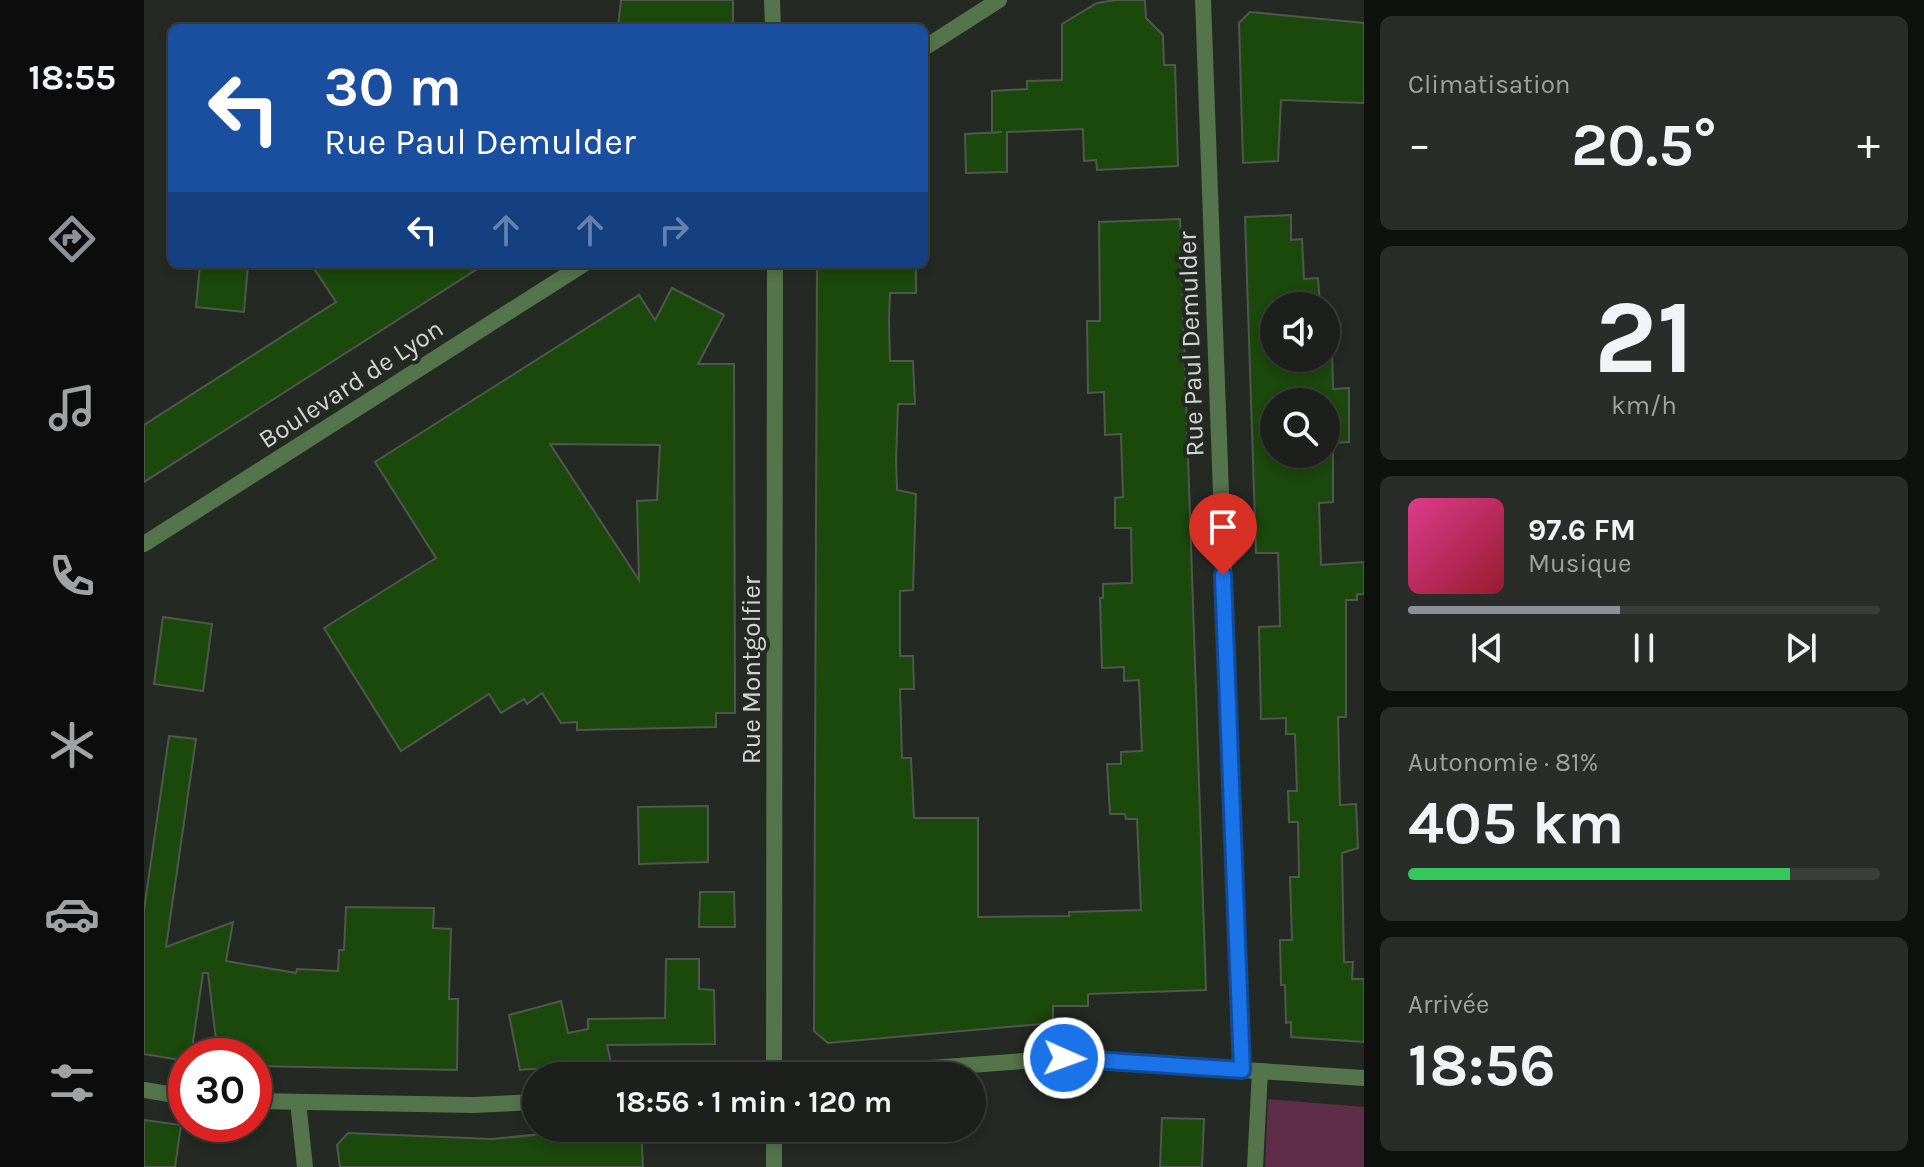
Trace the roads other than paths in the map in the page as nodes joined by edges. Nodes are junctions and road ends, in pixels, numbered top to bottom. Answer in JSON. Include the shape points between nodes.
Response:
{"nodes":[{"id":1,"x":772,"y":0,"type":"edge"},
{"id":2,"x":1203,"y":0,"type":"edge"},
{"id":3,"x":990,"y":2,"type":"edge"},
{"id":4,"x":773,"y":24,"type":"edge"},
{"id":5,"x":928,"y":45,"type":"edge"},
{"id":6,"x":578,"y":268,"type":"edge"},
{"id":7,"x":775,"y":268,"type":"edge"},
{"id":8,"x":144,"y":544,"type":"edge"},
{"id":9,"x":774,"y":1062,"type":"edge"},
{"id":10,"x":986,"y":1064,"type":"edge"},
{"id":11,"x":1242,"y":1070,"type":"junction"},
{"id":12,"x":1260,"y":1071,"type":"junction"},
{"id":13,"x":1364,"y":1078,"type":"edge"},
{"id":14,"x":144,"y":1090,"type":"edge"},
{"id":15,"x":168,"y":1094,"type":"edge"},
{"id":16,"x":272,"y":1101,"type":"edge"},
{"id":17,"x":298,"y":1102,"type":"junction"},
{"id":18,"x":522,"y":1103,"type":"edge"},
{"id":19,"x":774,"y":1142,"type":"edge"},
{"id":20,"x":305,"y":1167,"type":"edge"},
{"id":21,"x":774,"y":1167,"type":"edge"},
{"id":22,"x":1255,"y":1167,"type":"edge"}],
"edges":[{"from":1,"to":4,"type":"street"},
{"from":2,"to":11,"type":"street","name":"Rue Paul Demulder"},
{"from":3,"to":5,"type":"street"},
{"from":6,"to":8,"type":"street","name":"Boulevard de Lyon"},
{"from":7,"to":9,"type":"street","name":"Rue Montgolfier"},
{"from":10,"to":11,"type":"street","via":[[1064,1058]]},
{"from":11,"to":12,"type":"street"},
{"from":12,"to":13,"type":"street"},
{"from":12,"to":22,"type":"street"},
{"from":14,"to":15,"type":"street"},
{"from":16,"to":17,"type":"street"},
{"from":17,"to":18,"type":"street"},
{"from":17,"to":20,"type":"street"},
{"from":19,"to":21,"type":"street"}]}
